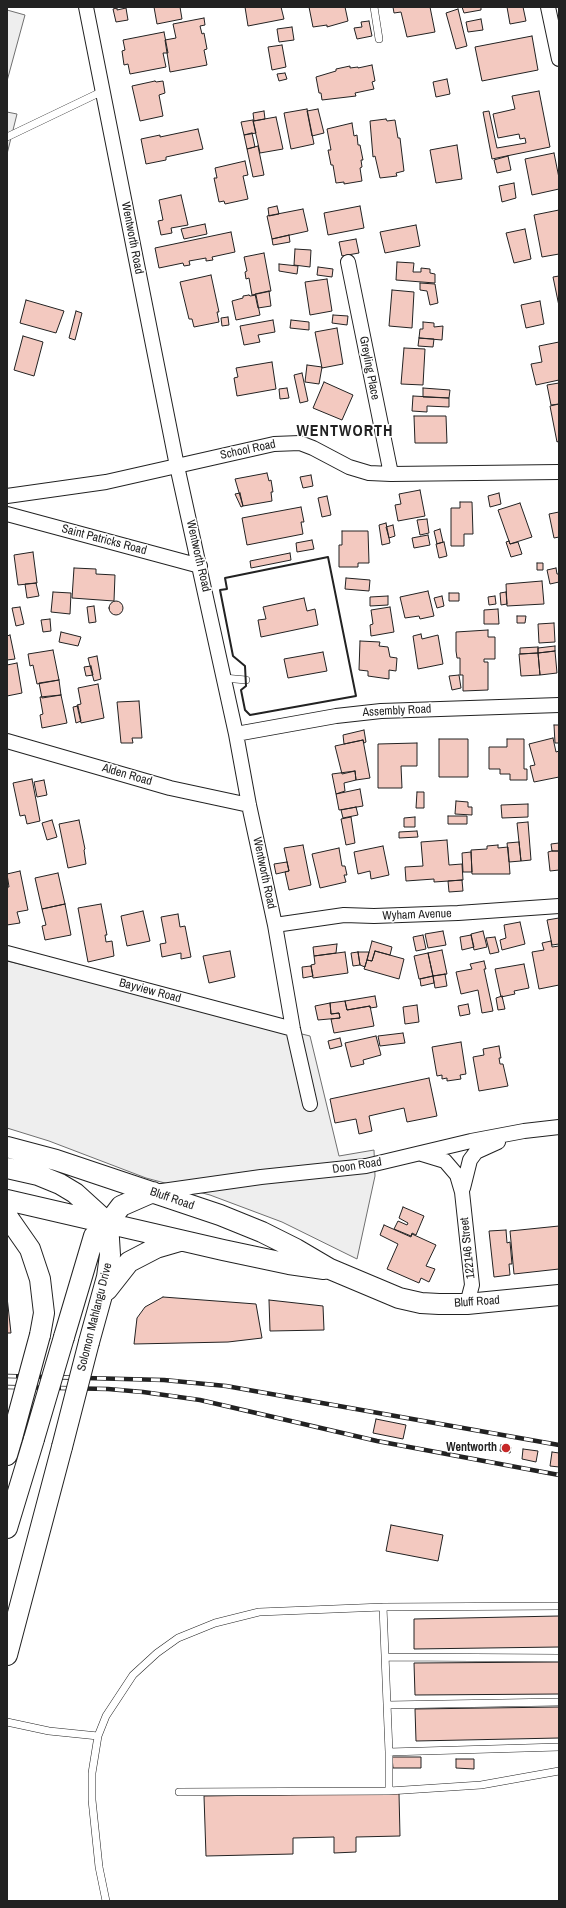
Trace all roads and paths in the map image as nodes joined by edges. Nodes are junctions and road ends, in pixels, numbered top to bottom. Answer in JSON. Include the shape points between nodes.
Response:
{"nodes":[{"id":1,"x":86,"y":7,"type":"edge"},
{"id":2,"x":374,"y":7,"type":"edge"},
{"id":3,"x":548,"y":7,"type":"edge"},
{"id":4,"x":380,"y":40,"type":"dead end"},
{"id":5,"x":559,"y":59,"type":"edge"},
{"id":6,"x":103,"y":91,"type":"junction"},
{"id":7,"x":7,"y":137,"type":"edge"},
{"id":8,"x":348,"y":262,"type":"dead end"},
{"id":9,"x":177,"y":466,"type":"junction"},
{"id":10,"x":559,"y":472,"type":"edge"},
{"id":11,"x":391,"y":474,"type":"junction"},
{"id":12,"x":7,"y":496,"type":"edge"},
{"id":13,"x":7,"y":514,"type":"edge"},
{"id":14,"x":200,"y":566,"type":"junction"},
{"id":15,"x":224,"y":678,"type":"junction"},
{"id":16,"x":246,"y":680,"type":"dead end"},
{"id":17,"x":559,"y":705,"type":"edge"},
{"id":18,"x":236,"y":734,"type":"junction"},
{"id":19,"x":7,"y":741,"type":"edge"},
{"id":20,"x":249,"y":805,"type":"junction"},
{"id":21,"x":559,"y":906,"type":"edge"},
{"id":22,"x":275,"y":925,"type":"junction"},
{"id":23,"x":7,"y":953,"type":"edge"},
{"id":24,"x":293,"y":1029,"type":"junction"},
{"id":25,"x":310,"y":1104,"type":"dead end"},
{"id":26,"x":559,"y":1127,"type":"edge"},
{"id":27,"x":524,"y":1131,"type":"junction"},
{"id":28,"x":7,"y":1147,"type":"edge"},
{"id":29,"x":421,"y":1154,"type":"junction"},
{"id":30,"x":7,"y":1168,"type":"edge"},
{"id":31,"x":153,"y":1192,"type":"junction"},
{"id":32,"x":462,"y":1192,"type":"junction"},
{"id":33,"x":7,"y":1200,"type":"edge"},
{"id":34,"x":7,"y":1216,"type":"edge"},
{"id":35,"x":108,"y":1222,"type":"junction"},
{"id":36,"x":180,"y":1241,"type":"junction"},
{"id":37,"x":330,"y":1269,"type":"junction"},
{"id":38,"x":559,"y":1295,"type":"edge"},
{"id":39,"x":101,"y":1298,"type":"junction"},
{"id":40,"x":467,"y":1304,"type":"junction"},
{"id":41,"x":9,"y":1446,"type":"edge"},
{"id":42,"x":7,"y":1528,"type":"edge"},
{"id":43,"x":559,"y":1606,"type":"edge"},
{"id":44,"x":383,"y":1607,"type":"junction"},
{"id":45,"x":7,"y":1655,"type":"edge"},
{"id":46,"x":386,"y":1657,"type":"junction"},
{"id":47,"x":559,"y":1658,"type":"edge"},
{"id":48,"x":559,"y":1702,"type":"edge"},
{"id":49,"x":387,"y":1705,"type":"junction"},
{"id":50,"x":7,"y":1722,"type":"edge"},
{"id":51,"x":98,"y":1736,"type":"junction"},
{"id":52,"x":559,"y":1747,"type":"edge"},
{"id":53,"x":389,"y":1752,"type":"junction"},
{"id":54,"x":559,"y":1771,"type":"edge"},
{"id":55,"x":389,"y":1791,"type":"junction"},
{"id":56,"x":179,"y":1792,"type":"dead end"},
{"id":57,"x":106,"y":1901,"type":"edge"}],
"edges":[{"from":1,"to":6,"type":"street","name":"Wentworth Road"},
{"from":2,"to":4,"type":"lane"},
{"from":3,"to":5,"type":"street"},
{"from":6,"to":7,"type":"lane"},
{"from":6,"to":9,"type":"street","name":"Wentworth Road"},
{"from":8,"to":11,"type":"street","name":"Greyling Place"},
{"from":9,"to":11,"type":"street","name":"School Road","via":[[274,444],[300,443],[349,467],[369,473]]},
{"from":9,"to":12,"type":"street","name":"School Road","via":[[106,482]]},
{"from":9,"to":14,"type":"street","name":"Wentworth Road"},
{"from":10,"to":11,"type":"street","name":"School Road"},
{"from":13,"to":14,"type":"street","name":"Saint Patricks Road"},
{"from":14,"to":15,"type":"street","name":"Wentworth Road"},
{"from":15,"to":16,"type":"lane"},
{"from":15,"to":18,"type":"street","name":"Wentworth Road"},
{"from":17,"to":18,"type":"street","name":"Assembly Road","via":[[381,711],[336,716]]},
{"from":18,"to":20,"type":"street","name":"Wentworth Road"},
{"from":19,"to":20,"type":"street","name":"Alden Road","via":[[170,788]]},
{"from":20,"to":22,"type":"street","name":"Wentworth Road"},
{"from":21,"to":22,"type":"street","name":"Wyham Avenue","via":[[404,915],[344,915]]},
{"from":22,"to":24,"type":"street","name":"Wentworth Road"},
{"from":23,"to":24,"type":"street","name":"Bayview Road"},
{"from":24,"to":25,"type":"street","name":"Wentworth Road"},
{"from":26,"to":27,"type":"street","name":"Doon Road"},
{"from":27,"to":29,"type":"street","name":"Doon Road"},
{"from":27,"to":32,"type":"street","name":"122146 Street","via":[[476,1152],[470,1160]]},
{"from":28,"to":31,"type":"main road","name":"Bluff Road","via":[[56,1160]]},
{"from":29,"to":31,"type":"street","name":"Doon Road","via":[[366,1166]]},
{"from":29,"to":32,"type":"street","name":"122146 Street","via":[[445,1160],[457,1175]]},
{"from":30,"to":35,"type":"main road","via":[[38,1175],[60,1184]]},
{"from":31,"to":35,"type":"main road","via":[[121,1206]]},
{"from":31,"to":37,"type":"main road","name":"Bluff Road","via":[[262,1232]]},
{"from":32,"to":40,"type":"street","name":"122146 Street","via":[[472,1285]]},
{"from":33,"to":35,"type":"main road","name":"Bluff Road","via":[[55,1213]]},
{"from":34,"to":41,"type":"main road","bridge":true,"via":[[30,1249],[40,1279],[44,1313]]},
{"from":35,"to":36,"type":"main road","name":"Bluff Road"},
{"from":35,"to":39,"type":"main road","name":"Solomon Mahlangu Drive","via":[[110,1255]]},
{"from":35,"to":42,"type":"main road","name":"Solomon Mahlangu Drive","bridge":true,"via":[[94,1236]]},
{"from":36,"to":37,"type":"main road","name":"Bluff Road","via":[[289,1264]]},
{"from":36,"to":39,"type":"main road","via":[[156,1248],[129,1262]]},
{"from":37,"to":40,"type":"main road","name":"Bluff Road","via":[[399,1298],[440,1304]]},
{"from":38,"to":40,"type":"main road","name":"Bluff Road"},
{"from":39,"to":45,"type":"main road","name":"Solomon Mahlangu Drive","bridge":true},
{"from":43,"to":44,"type":"lane"},
{"from":44,"to":46,"type":"lane"},
{"from":44,"to":51,"type":"lane","via":[[259,1612],[215,1623],[178,1638],[133,1674],[106,1716]]},
{"from":46,"to":47,"type":"lane"},
{"from":46,"to":49,"type":"lane"},
{"from":48,"to":49,"type":"lane"},
{"from":49,"to":53,"type":"lane"},
{"from":50,"to":51,"type":"lane","via":[[49,1731]]},
{"from":51,"to":57,"type":"lane","via":[[92,1773],[92,1800],[99,1867]]},
{"from":52,"to":53,"type":"lane"},
{"from":53,"to":55,"type":"lane"},
{"from":54,"to":55,"type":"lane","via":[[481,1785]]},
{"from":55,"to":56,"type":"lane"}]}
